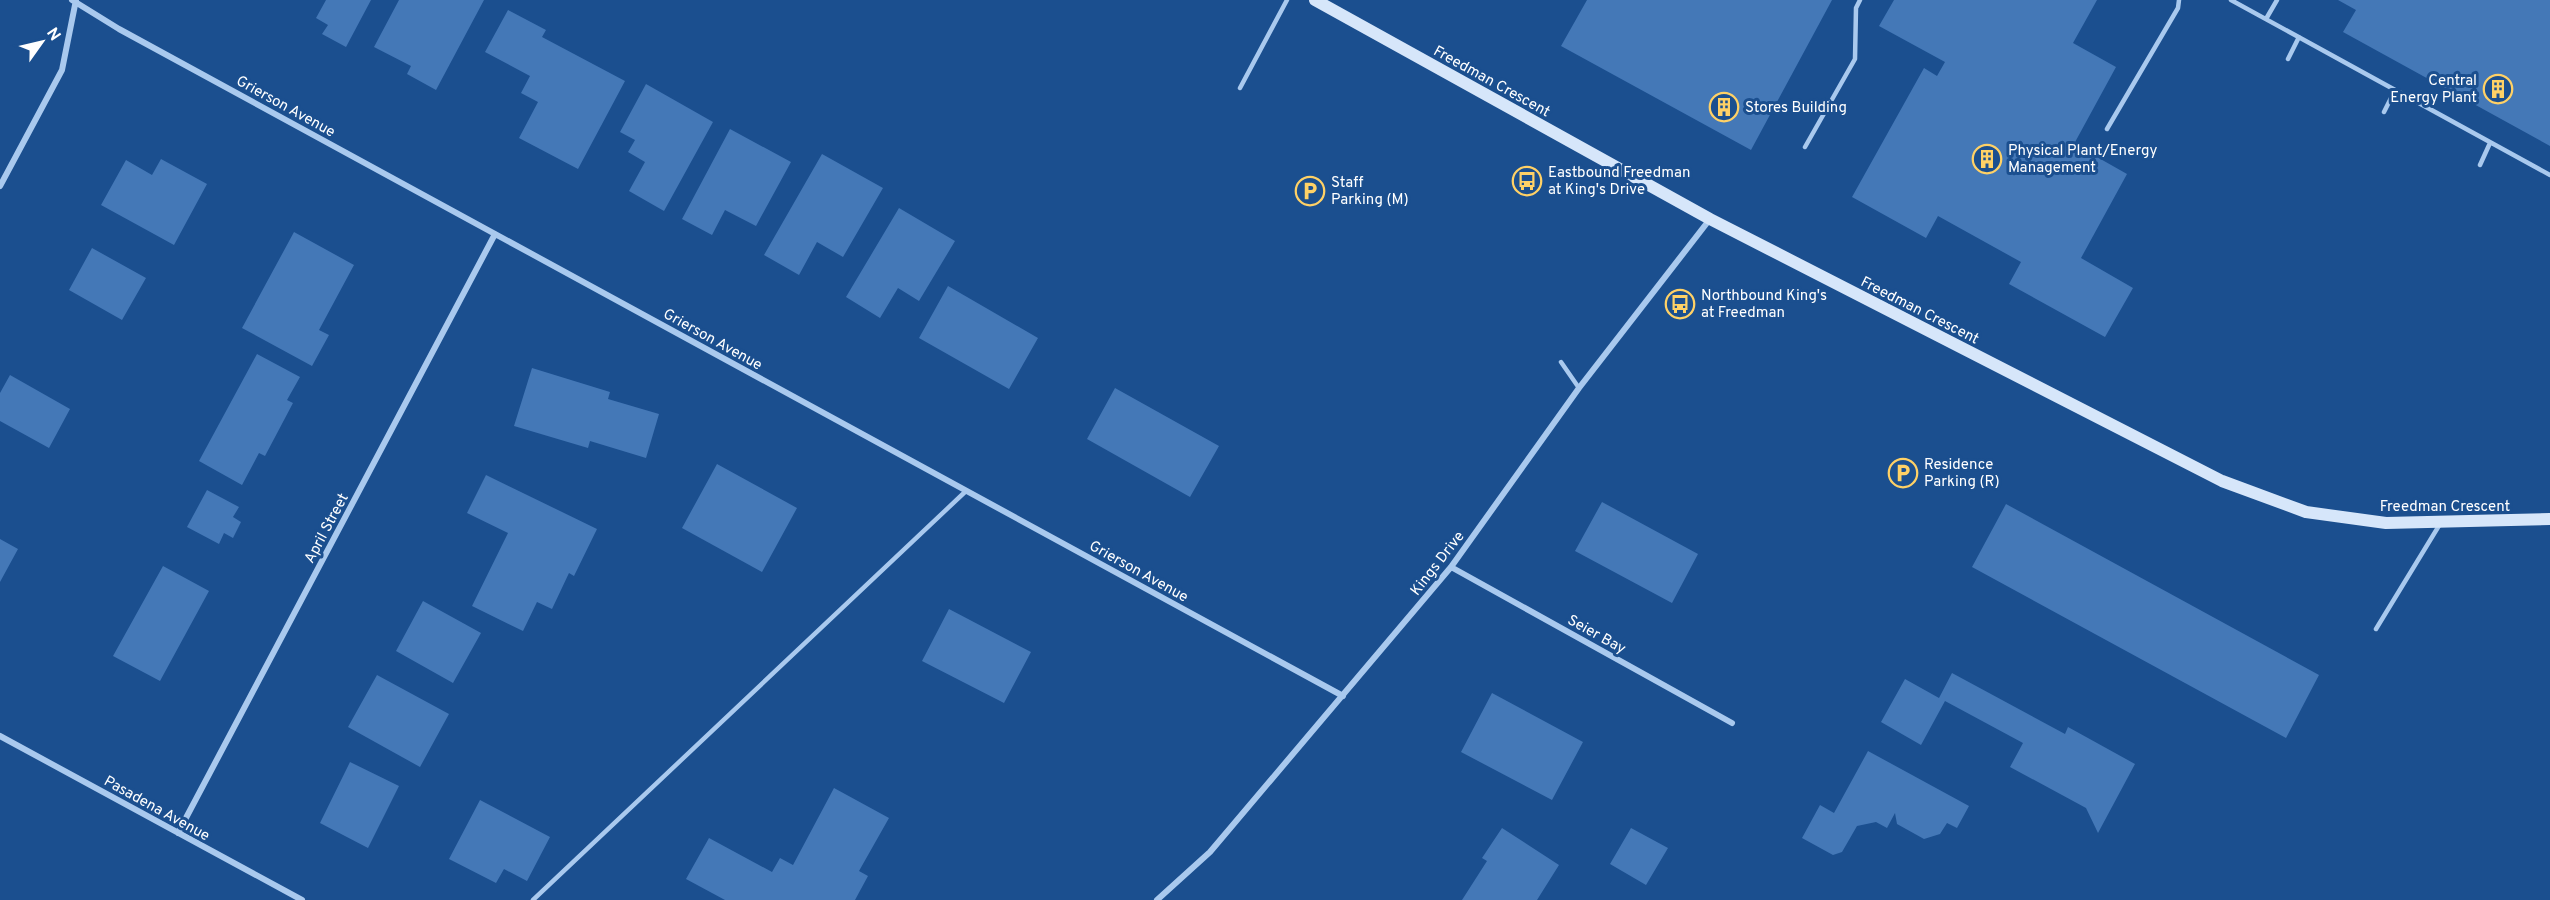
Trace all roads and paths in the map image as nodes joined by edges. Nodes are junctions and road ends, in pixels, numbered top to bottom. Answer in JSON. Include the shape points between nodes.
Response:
{"nodes":[{"id":1,"x":1287,"y":0,"type":"edge"},
{"id":2,"x":1315,"y":0,"type":"edge"},
{"id":3,"x":1860,"y":0,"type":"edge"},
{"id":4,"x":2179,"y":0,"type":"edge"},
{"id":5,"x":2231,"y":0,"type":"edge"},
{"id":6,"x":2277,"y":0,"type":"edge"},
{"id":7,"x":75,"y":1,"type":"edge"},
{"id":8,"x":2266,"y":19,"type":"junction"},
{"id":9,"x":2299,"y":37,"type":"junction"},
{"id":10,"x":2288,"y":59,"type":"dead end"},
{"id":11,"x":1240,"y":88,"type":"dead end"},
{"id":12,"x":2395,"y":90,"type":"junction"},
{"id":13,"x":2384,"y":112,"type":"dead end"},
{"id":14,"x":2107,"y":129,"type":"dead end"},
{"id":15,"x":2490,"y":143,"type":"junction"},
{"id":16,"x":1805,"y":147,"type":"dead end"},
{"id":17,"x":2480,"y":165,"type":"dead end"},
{"id":18,"x":2550,"y":175,"type":"edge"},
{"id":19,"x":0,"y":186,"type":"edge"},
{"id":20,"x":1710,"y":219,"type":"junction"},
{"id":21,"x":495,"y":234,"type":"junction"},
{"id":22,"x":1561,"y":362,"type":"dead end"},
{"id":23,"x":1580,"y":388,"type":"junction"},
{"id":24,"x":966,"y":491,"type":"junction"},
{"id":25,"x":2550,"y":519,"type":"edge"},
{"id":26,"x":2442,"y":522,"type":"junction"},
{"id":27,"x":1451,"y":567,"type":"junction"},
{"id":28,"x":2376,"y":629,"type":"dead end"},
{"id":29,"x":1343,"y":696,"type":"junction"},
{"id":30,"x":1732,"y":723,"type":"dead end"},
{"id":31,"x":0,"y":736,"type":"edge"},
{"id":32,"x":178,"y":833,"type":"junction"},
{"id":33,"x":302,"y":900,"type":"edge"},
{"id":34,"x":532,"y":900,"type":"edge"},
{"id":35,"x":1157,"y":900,"type":"edge"}],
"edges":[{"from":1,"to":11,"type":"lane"},
{"from":2,"to":20,"type":"street","name":"Freedman Crescent"},
{"from":3,"to":16,"type":"lane","via":[[1856,8],[1855,59]]},
{"from":4,"to":14,"type":"lane","via":[[2178,8]]},
{"from":5,"to":8,"type":"lane"},
{"from":6,"to":8,"type":"lane"},
{"from":7,"to":19,"type":"street","via":[[62,70]]},
{"from":7,"to":21,"type":"street","name":"Grierson Avenue","via":[[119,29]]},
{"from":8,"to":9,"type":"lane"},
{"from":9,"to":10,"type":"lane"},
{"from":9,"to":12,"type":"lane"},
{"from":12,"to":13,"type":"lane"},
{"from":12,"to":15,"type":"lane"},
{"from":15,"to":17,"type":"lane"},
{"from":15,"to":18,"type":"lane"},
{"from":20,"to":23,"type":"street","name":"Kings Drive"},
{"from":20,"to":26,"type":"street","name":"Freedman Crescent","via":[[2222,481],[2306,512],[2385,523]]},
{"from":21,"to":24,"type":"street","name":"Grierson Avenue"},
{"from":21,"to":32,"type":"street","name":"April Street"},
{"from":22,"to":23,"type":"lane"},
{"from":23,"to":27,"type":"street","name":"Kings Drive"},
{"from":24,"to":29,"type":"street","name":"Grierson Avenue"},
{"from":24,"to":34,"type":"lane"},
{"from":25,"to":26,"type":"street","name":"Freedman Crescent"},
{"from":26,"to":28,"type":"lane"},
{"from":27,"to":29,"type":"street","name":"Kings Drive"},
{"from":27,"to":30,"type":"street","name":"Seier Bay"},
{"from":29,"to":35,"type":"street","name":"Kings Drive","via":[[1210,852]]},
{"from":31,"to":32,"type":"street","name":"Pasadena Avenue"},
{"from":32,"to":33,"type":"street","name":"Pasadena Avenue"}]}
